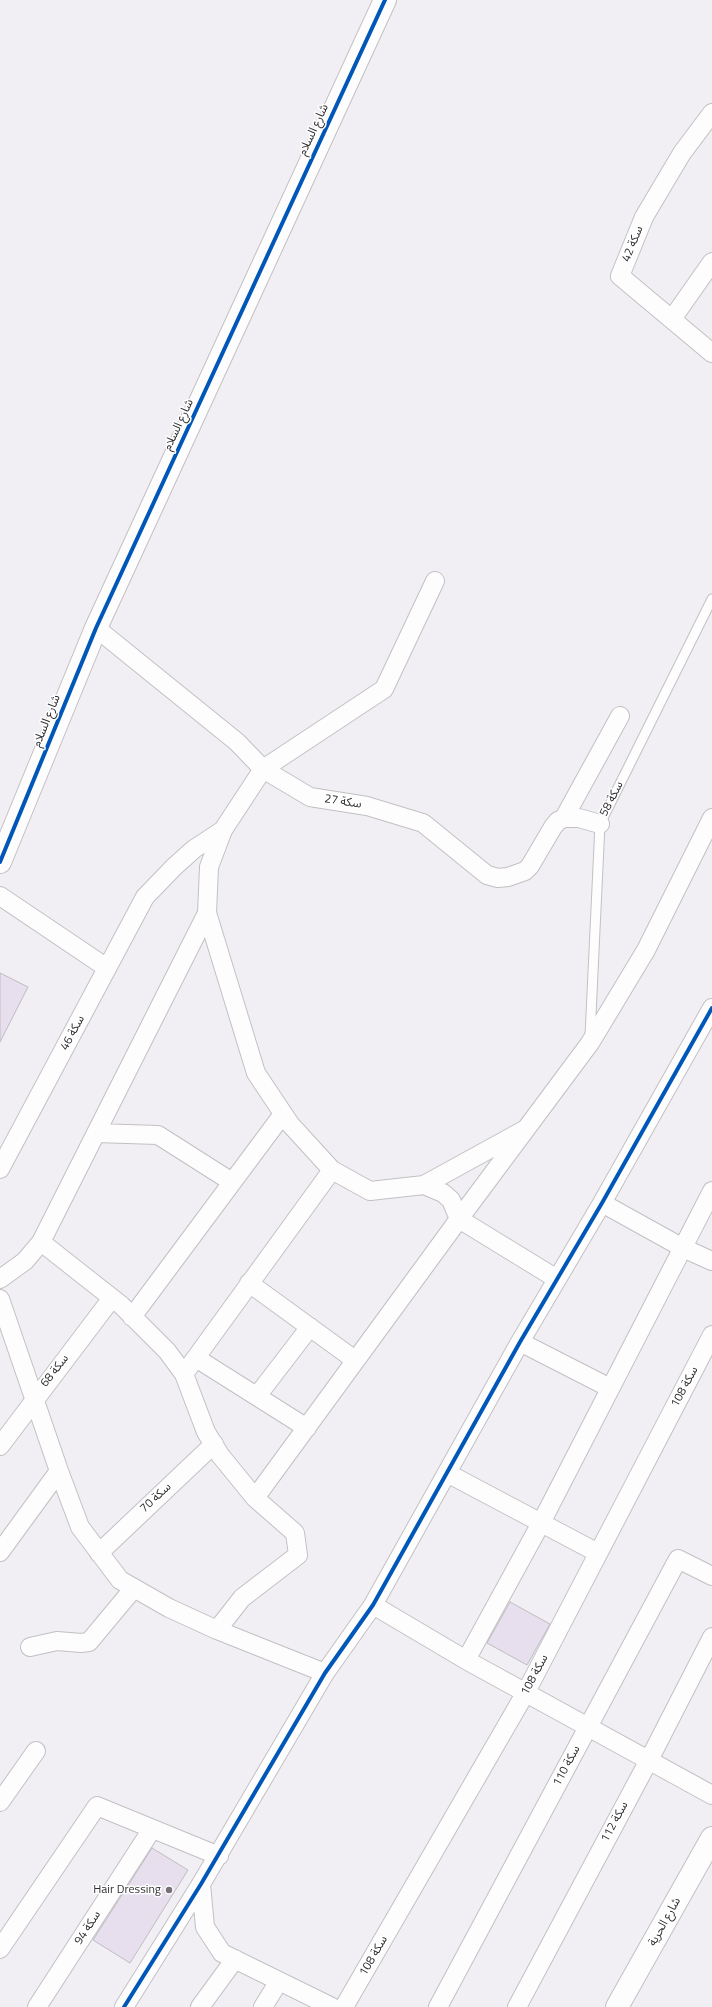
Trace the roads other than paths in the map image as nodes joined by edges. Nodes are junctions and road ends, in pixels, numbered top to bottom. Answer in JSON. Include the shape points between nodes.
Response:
{"nodes":[{"id":1,"x":386,"y":0,"type":"edge"},
{"id":2,"x":712,"y":113,"type":"edge"},
{"id":3,"x":712,"y":262,"type":"edge"},
{"id":4,"x":672,"y":319,"type":"junction"},
{"id":5,"x":712,"y":352,"type":"edge"},
{"id":6,"x":435,"y":581,"type":"dead end"},
{"id":7,"x":712,"y":599,"type":"edge"},
{"id":8,"x":96,"y":628,"type":"junction"},
{"id":9,"x":620,"y":716,"type":"dead end"},
{"id":10,"x":263,"y":769,"type":"junction"},
{"id":11,"x":564,"y":818,"type":"junction"},
{"id":12,"x":712,"y":818,"type":"edge"},
{"id":13,"x":600,"y":824,"type":"junction"},
{"id":14,"x":223,"y":830,"type":"junction"},
{"id":15,"x":0,"y":862,"type":"edge"},
{"id":16,"x":0,"y":896,"type":"edge"},
{"id":17,"x":207,"y":913,"type":"junction"},
{"id":18,"x":107,"y":968,"type":"junction"},
{"id":19,"x":712,"y":1008,"type":"edge"},
{"id":20,"x":590,"y":1043,"type":"junction"},
{"id":21,"x":283,"y":1114,"type":"junction"},
{"id":22,"x":526,"y":1129,"type":"junction"},
{"id":23,"x":96,"y":1133,"type":"junction"},
{"id":24,"x":0,"y":1169,"type":"edge"},
{"id":25,"x":332,"y":1170,"type":"junction"},
{"id":26,"x":232,"y":1182,"type":"junction"},
{"id":27,"x":424,"y":1186,"type":"junction"},
{"id":28,"x":712,"y":1191,"type":"edge"},
{"id":29,"x":602,"y":1203,"type":"junction"},
{"id":30,"x":459,"y":1219,"type":"junction"},
{"id":31,"x":41,"y":1242,"type":"junction"},
{"id":32,"x":683,"y":1248,"type":"junction"},
{"id":33,"x":712,"y":1261,"type":"edge"},
{"id":34,"x":0,"y":1279,"type":"edge"},
{"id":35,"x":557,"y":1279,"type":"junction"},
{"id":36,"x":249,"y":1282,"type":"junction"},
{"id":37,"x":112,"y":1298,"type":"junction"},
{"id":38,"x":0,"y":1299,"type":"edge"},
{"id":39,"x":132,"y":1317,"type":"junction"},
{"id":40,"x":310,"y":1327,"type":"junction"},
{"id":41,"x":4,"y":1331,"type":"edge"},
{"id":42,"x":712,"y":1335,"type":"edge"},
{"id":43,"x":520,"y":1342,"type":"junction"},
{"id":44,"x":196,"y":1358,"type":"junction"},
{"id":45,"x":355,"y":1360,"type":"junction"},
{"id":46,"x":184,"y":1374,"type":"junction"},
{"id":47,"x":610,"y":1388,"type":"junction"},
{"id":48,"x":256,"y":1396,"type":"junction"},
{"id":49,"x":35,"y":1398,"type":"junction"},
{"id":50,"x":307,"y":1428,"type":"junction"},
{"id":51,"x":214,"y":1444,"type":"junction"},
{"id":52,"x":0,"y":1446,"type":"edge"},
{"id":53,"x":59,"y":1471,"type":"junction"},
{"id":54,"x":447,"y":1473,"type":"junction"},
{"id":55,"x":255,"y":1498,"type":"junction"},
{"id":56,"x":541,"y":1523,"type":"junction"},
{"id":57,"x":0,"y":1552,"type":"edge"},
{"id":58,"x":99,"y":1553,"type":"junction"},
{"id":59,"x":598,"y":1553,"type":"junction"},
{"id":60,"x":712,"y":1576,"type":"edge"},
{"id":61,"x":134,"y":1588,"type":"junction"},
{"id":62,"x":373,"y":1606,"type":"junction"},
{"id":63,"x":217,"y":1630,"type":"junction"},
{"id":64,"x":712,"y":1637,"type":"edge"},
{"id":65,"x":30,"y":1646,"type":"dead end"},
{"id":66,"x":466,"y":1660,"type":"junction"},
{"id":67,"x":325,"y":1673,"type":"junction"},
{"id":68,"x":526,"y":1692,"type":"junction"},
{"id":69,"x":588,"y":1726,"type":"junction"},
{"id":70,"x":36,"y":1751,"type":"dead end"},
{"id":71,"x":649,"y":1760,"type":"junction"},
{"id":72,"x":712,"y":1796,"type":"edge"},
{"id":73,"x":0,"y":1802,"type":"edge"},
{"id":74,"x":152,"y":1829,"type":"junction"},
{"id":75,"x":712,"y":1838,"type":"edge"},
{"id":76,"x":218,"y":1856,"type":"junction"},
{"id":77,"x":202,"y":1884,"type":"junction"},
{"id":78,"x":0,"y":1949,"type":"edge"},
{"id":79,"x":235,"y":1959,"type":"junction"},
{"id":80,"x":279,"y":1981,"type":"junction"},
{"id":81,"x":37,"y":2007,"type":"edge"},
{"id":82,"x":124,"y":2007,"type":"edge"},
{"id":83,"x":200,"y":2007,"type":"edge"},
{"id":84,"x":263,"y":2007,"type":"edge"},
{"id":85,"x":332,"y":2007,"type":"edge"},
{"id":86,"x":344,"y":2007,"type":"edge"},
{"id":87,"x":438,"y":2007,"type":"edge"},
{"id":88,"x":517,"y":2007,"type":"edge"},
{"id":89,"x":617,"y":2007,"type":"edge"}],
"edges":[{"from":1,"to":8,"type":"street","name":"شارع السلام"},
{"from":2,"to":4,"type":"street","name":"سكة 42","via":[[682,153],[644,217],[620,276]]},
{"from":3,"to":4,"type":"street"},
{"from":4,"to":5,"type":"street","name":"سكة 42"},
{"from":6,"to":10,"type":"street","via":[[384,689]]},
{"from":7,"to":13,"type":"lane","name":"سكة 58"},
{"from":8,"to":10,"type":"street","name":"سكة 27","via":[[237,742]]},
{"from":8,"to":15,"type":"street","name":"شارع السلام"},
{"from":9,"to":11,"type":"street","name":"سكة 27"},
{"from":10,"to":11,"type":"street","name":"سكة 27","via":[[310,797],[367,806],[423,823],[487,874],[498,878],[525,871],[553,827]]},
{"from":10,"to":14,"type":"street"},
{"from":11,"to":13,"type":"street","via":[[579,818]]},
{"from":12,"to":20,"type":"street","via":[[646,950]]},
{"from":13,"to":20,"type":"lane","name":"سكة 58"},
{"from":14,"to":17,"type":"street","via":[[209,867]]},
{"from":14,"to":18,"type":"street","name":"سكة 46","via":[[194,849],[145,897]]},
{"from":16,"to":18,"type":"street"},
{"from":17,"to":21,"type":"street","via":[[256,1073]]},
{"from":17,"to":23,"type":"street"},
{"from":18,"to":24,"type":"street","name":"سكة 46"},
{"from":19,"to":29,"type":"street"},
{"from":20,"to":22,"type":"street"},
{"from":21,"to":25,"type":"street"},
{"from":21,"to":26,"type":"street"},
{"from":22,"to":27,"type":"street"},
{"from":22,"to":30,"type":"street"},
{"from":23,"to":26,"type":"street","via":[[158,1135]]},
{"from":23,"to":31,"type":"street"},
{"from":25,"to":27,"type":"street","via":[[370,1191]]},
{"from":25,"to":36,"type":"street"},
{"from":26,"to":39,"type":"street"},
{"from":27,"to":30,"type":"street","via":[[443,1192],[451,1200]]},
{"from":28,"to":32,"type":"street"},
{"from":29,"to":32,"type":"street"},
{"from":29,"to":35,"type":"street"},
{"from":30,"to":35,"type":"street"},
{"from":30,"to":45,"type":"street"},
{"from":31,"to":34,"type":"street","via":[[25,1260]]},
{"from":31,"to":37,"type":"street"},
{"from":32,"to":33,"type":"street"},
{"from":32,"to":47,"type":"street"},
{"from":35,"to":43,"type":"street"},
{"from":36,"to":40,"type":"street"},
{"from":36,"to":44,"type":"street"},
{"from":37,"to":39,"type":"street"},
{"from":37,"to":49,"type":"street","name":"سكة 68"},
{"from":38,"to":41,"type":"street"},
{"from":39,"to":46,"type":"street","via":[[167,1351]]},
{"from":40,"to":45,"type":"street"},
{"from":40,"to":48,"type":"street"},
{"from":41,"to":49,"type":"street"},
{"from":42,"to":59,"type":"street","name":"سكة 108"},
{"from":43,"to":47,"type":"street"},
{"from":43,"to":54,"type":"street"},
{"from":44,"to":46,"type":"street"},
{"from":44,"to":48,"type":"street"},
{"from":45,"to":50,"type":"street"},
{"from":46,"to":51,"type":"street","via":[[206,1432]]},
{"from":47,"to":56,"type":"street"},
{"from":48,"to":50,"type":"street"},
{"from":49,"to":52,"type":"street","name":"سكة 68"},
{"from":49,"to":53,"type":"street"},
{"from":50,"to":55,"type":"street"},
{"from":51,"to":55,"type":"street"},
{"from":51,"to":58,"type":"street","name":"سكة 70"},
{"from":53,"to":57,"type":"street"},
{"from":53,"to":58,"type":"street","via":[[80,1527]]},
{"from":54,"to":56,"type":"street"},
{"from":54,"to":62,"type":"street"},
{"from":55,"to":63,"type":"street","via":[[295,1533],[298,1555],[242,1598]]},
{"from":56,"to":59,"type":"street"},
{"from":56,"to":66,"type":"street"},
{"from":58,"to":61,"type":"street","via":[[120,1580]]},
{"from":59,"to":68,"type":"street","name":"سكة 108"},
{"from":60,"to":69,"type":"street","name":"سكة 110","via":[[678,1559]]},
{"from":61,"to":63,"type":"street","via":[[169,1608]]},
{"from":61,"to":65,"type":"street","via":[[90,1642],[57,1641]]},
{"from":62,"to":66,"type":"street"},
{"from":62,"to":67,"type":"street"},
{"from":63,"to":67,"type":"street"},
{"from":64,"to":71,"type":"street","name":"سكة 112"},
{"from":66,"to":68,"type":"street"},
{"from":67,"to":76,"type":"street"},
{"from":68,"to":69,"type":"street"},
{"from":68,"to":86,"type":"street","name":"سكة 108"},
{"from":69,"to":71,"type":"street"},
{"from":69,"to":87,"type":"street","name":"سكة 110"},
{"from":70,"to":73,"type":"street"},
{"from":71,"to":72,"type":"street"},
{"from":71,"to":88,"type":"street","name":"سكة 112"},
{"from":74,"to":76,"type":"street"},
{"from":74,"to":78,"type":"street","via":[[96,1806]]},
{"from":74,"to":81,"type":"street","name":"سكة 94"},
{"from":75,"to":89,"type":"street","name":"شارع الحرية"},
{"from":76,"to":77,"type":"street"},
{"from":77,"to":79,"type":"street","via":[[205,1927],[222,1953]]},
{"from":77,"to":82,"type":"street"},
{"from":79,"to":80,"type":"street"},
{"from":79,"to":83,"type":"street"},
{"from":80,"to":84,"type":"street"},
{"from":80,"to":85,"type":"street"}]}
